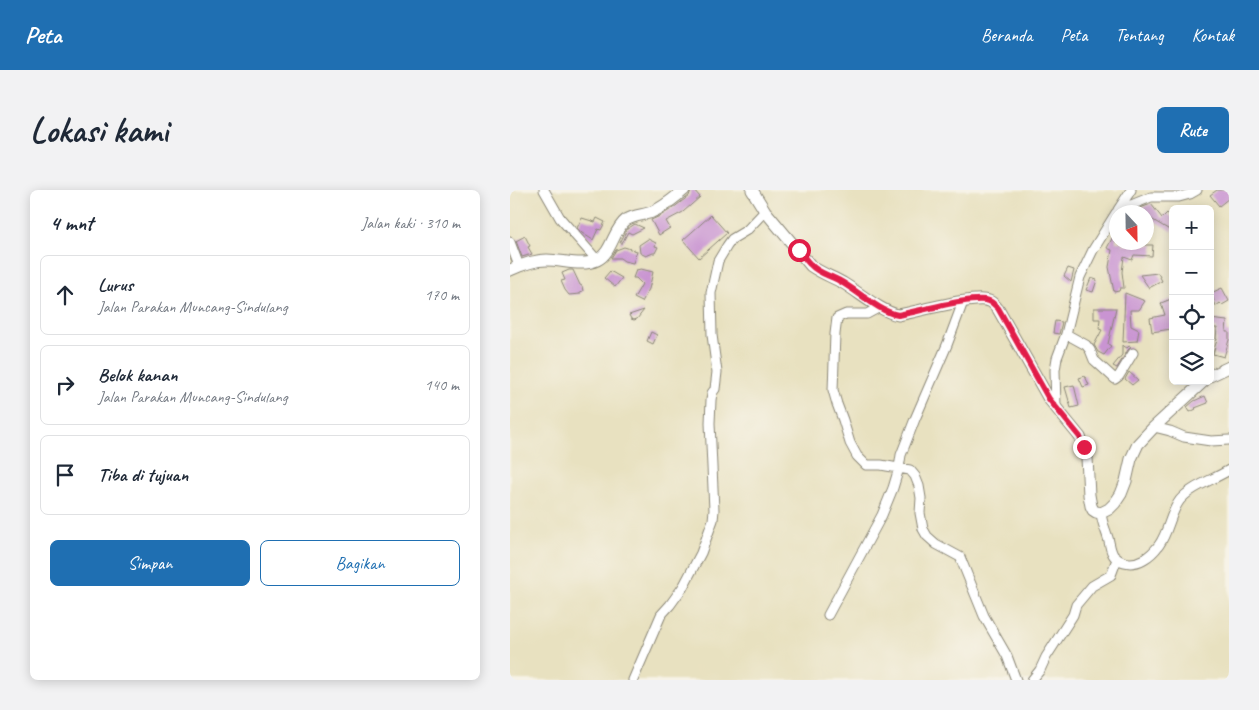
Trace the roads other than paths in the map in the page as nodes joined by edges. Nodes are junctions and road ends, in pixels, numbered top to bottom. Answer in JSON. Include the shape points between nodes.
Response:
{"nodes":[{"id":1,"x":544,"y":190,"type":"edge"},
{"id":2,"x":684,"y":190,"type":"edge"},
{"id":3,"x":752,"y":190,"type":"edge"},
{"id":4,"x":1131,"y":190,"type":"edge"},
{"id":5,"x":1197,"y":190,"type":"edge"},
{"id":6,"x":1121,"y":205,"type":"edge"},
{"id":7,"x":1133,"y":205,"type":"edge"},
{"id":8,"x":765,"y":211,"type":"junction"},
{"id":9,"x":1109,"y":225,"type":"edge"},
{"id":10,"x":510,"y":242,"type":"edge"},
{"id":11,"x":598,"y":260,"type":"junction"},
{"id":12,"x":515,"y":268,"type":"edge"},
{"id":13,"x":963,"y":302,"type":"junction"},
{"id":14,"x":880,"y":307,"type":"junction"},
{"id":15,"x":1066,"y":334,"type":"junction"},
{"id":16,"x":1133,"y":353,"type":"dead end"},
{"id":17,"x":1229,"y":367,"type":"edge"},
{"id":18,"x":1214,"y":374,"type":"edge"},
{"id":19,"x":1200,"y":385,"type":"edge"},
{"id":20,"x":1056,"y":407,"type":"junction"},
{"id":21,"x":1154,"y":427,"type":"junction"},
{"id":22,"x":1229,"y":440,"type":"edge"},
{"id":23,"x":899,"y":468,"type":"junction"},
{"id":24,"x":1229,"y":470,"type":"edge"},
{"id":25,"x":1101,"y":513,"type":"junction"},
{"id":26,"x":1117,"y":559,"type":"junction"},
{"id":27,"x":828,"y":615,"type":"dead end"},
{"id":28,"x":633,"y":680,"type":"edge"},
{"id":29,"x":1016,"y":680,"type":"edge"},
{"id":30,"x":1032,"y":680,"type":"edge"}],
"edges":[{"from":1,"to":11,"type":"street","via":[[560,218]]},
{"from":2,"to":11,"type":"street","via":[[662,207],[626,221]]},
{"from":3,"to":8,"type":"street"},
{"from":4,"to":6,"type":"street"},
{"from":5,"to":7,"type":"street","via":[[1179,197],[1151,197]]},
{"from":8,"to":14,"type":"street","via":[[811,266]]},
{"from":8,"to":28,"type":"street","via":[[727,246],[718,261],[711,293],[717,372],[711,400],[713,520],[701,553],[683,587],[661,615]]},
{"from":9,"to":15,"type":"street","via":[[1080,277]]},
{"from":10,"to":12,"type":"street"},
{"from":11,"to":12,"type":"street","via":[[586,264],[545,260]]},
{"from":13,"to":14,"type":"street","via":[[898,315]]},
{"from":13,"to":20,"type":"street","via":[[984,300],[998,308]]},
{"from":13,"to":23,"type":"street","via":[[915,419]]},
{"from":14,"to":23,"type":"street","via":[[867,314],[846,314],[837,318],[833,390],[857,456],[866,465]]},
{"from":15,"to":16,"type":"street","via":[[1086,345],[1094,360],[1114,378],[1118,378]]},
{"from":15,"to":20,"type":"street","via":[[1055,370]]},
{"from":17,"to":18,"type":"street"},
{"from":19,"to":21,"type":"street"},
{"from":20,"to":25,"type":"street","via":[[1080,437],[1087,458],[1091,506]]},
{"from":21,"to":22,"type":"street","via":[[1184,437]]},
{"from":21,"to":25,"type":"street","via":[[1134,450],[1121,494],[1109,509]]},
{"from":23,"to":27,"type":"street","via":[[882,514]]},
{"from":23,"to":29,"type":"street","via":[[910,470],[915,476],[919,486],[921,521],[927,536],[960,557],[984,616],[1007,656]]},
{"from":24,"to":26,"type":"street","via":[[1198,486],[1180,500],[1152,554],[1135,563]]},
{"from":25,"to":26,"type":"street"},
{"from":26,"to":30,"type":"street","via":[[1111,575],[1092,586],[1076,605]]}]}
